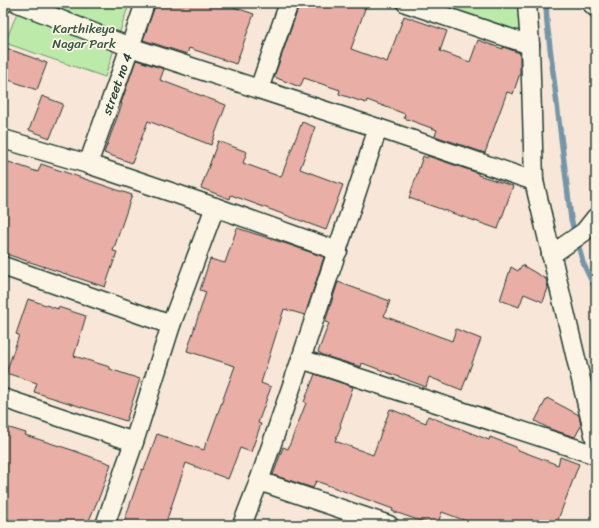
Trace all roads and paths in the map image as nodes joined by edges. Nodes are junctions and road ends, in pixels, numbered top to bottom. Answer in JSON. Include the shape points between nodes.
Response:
{"nodes":[{"id":1,"x":18,"y":3,"type":"edge"},
{"id":2,"x":144,"y":3,"type":"edge"},
{"id":3,"x":289,"y":3,"type":"edge"},
{"id":4,"x":406,"y":3,"type":"edge"},
{"id":5,"x":527,"y":3,"type":"edge"},
{"id":6,"x":591,"y":3,"type":"edge"},
{"id":7,"x":596,"y":8,"type":"edge"},
{"id":8,"x":530,"y":45,"type":"junction"},
{"id":9,"x":130,"y":47,"type":"junction"},
{"id":10,"x":259,"y":89,"type":"junction"},
{"id":11,"x":378,"y":128,"type":"junction"},
{"id":12,"x":3,"y":139,"type":"edge"},
{"id":13,"x":88,"y":164,"type":"junction"},
{"id":14,"x":534,"y":181,"type":"junction"},
{"id":15,"x":215,"y":207,"type":"junction"},
{"id":16,"x":596,"y":217,"type":"edge"},
{"id":17,"x":338,"y":251,"type":"junction"},
{"id":18,"x":551,"y":255,"type":"junction"},
{"id":19,"x":3,"y":266,"type":"edge"},
{"id":20,"x":171,"y":325,"type":"junction"},
{"id":21,"x":301,"y":360,"type":"junction"},
{"id":22,"x":3,"y":398,"type":"edge"},
{"id":23,"x":134,"y":442,"type":"junction"},
{"id":24,"x":596,"y":443,"type":"edge"},
{"id":25,"x":596,"y":455,"type":"edge"},
{"id":26,"x":259,"y":481,"type":"junction"},
{"id":27,"x":105,"y":525,"type":"edge"},
{"id":28,"x":242,"y":525,"type":"edge"},
{"id":29,"x":389,"y":525,"type":"edge"}],
"edges":[{"from":1,"to":9,"type":"street"},
{"from":2,"to":9,"type":"street","name":"street no 4"},
{"from":3,"to":10,"type":"street"},
{"from":4,"to":8,"type":"street"},
{"from":5,"to":8,"type":"street"},
{"from":6,"to":7,"type":"street"},
{"from":8,"to":14,"type":"street"},
{"from":9,"to":10,"type":"street"},
{"from":9,"to":13,"type":"street","name":"street no 4"},
{"from":10,"to":11,"type":"street"},
{"from":11,"to":14,"type":"street"},
{"from":11,"to":17,"type":"street"},
{"from":12,"to":13,"type":"street"},
{"from":13,"to":15,"type":"street"},
{"from":14,"to":18,"type":"street"},
{"from":15,"to":17,"type":"street"},
{"from":15,"to":20,"type":"street"},
{"from":16,"to":18,"type":"street","via":[[584,232]]},
{"from":17,"to":21,"type":"street"},
{"from":18,"to":24,"type":"street"},
{"from":19,"to":20,"type":"street"},
{"from":20,"to":23,"type":"street"},
{"from":21,"to":25,"type":"street"},
{"from":21,"to":26,"type":"street"},
{"from":22,"to":23,"type":"street"},
{"from":23,"to":27,"type":"street"},
{"from":26,"to":28,"type":"street"},
{"from":26,"to":29,"type":"street"}]}
